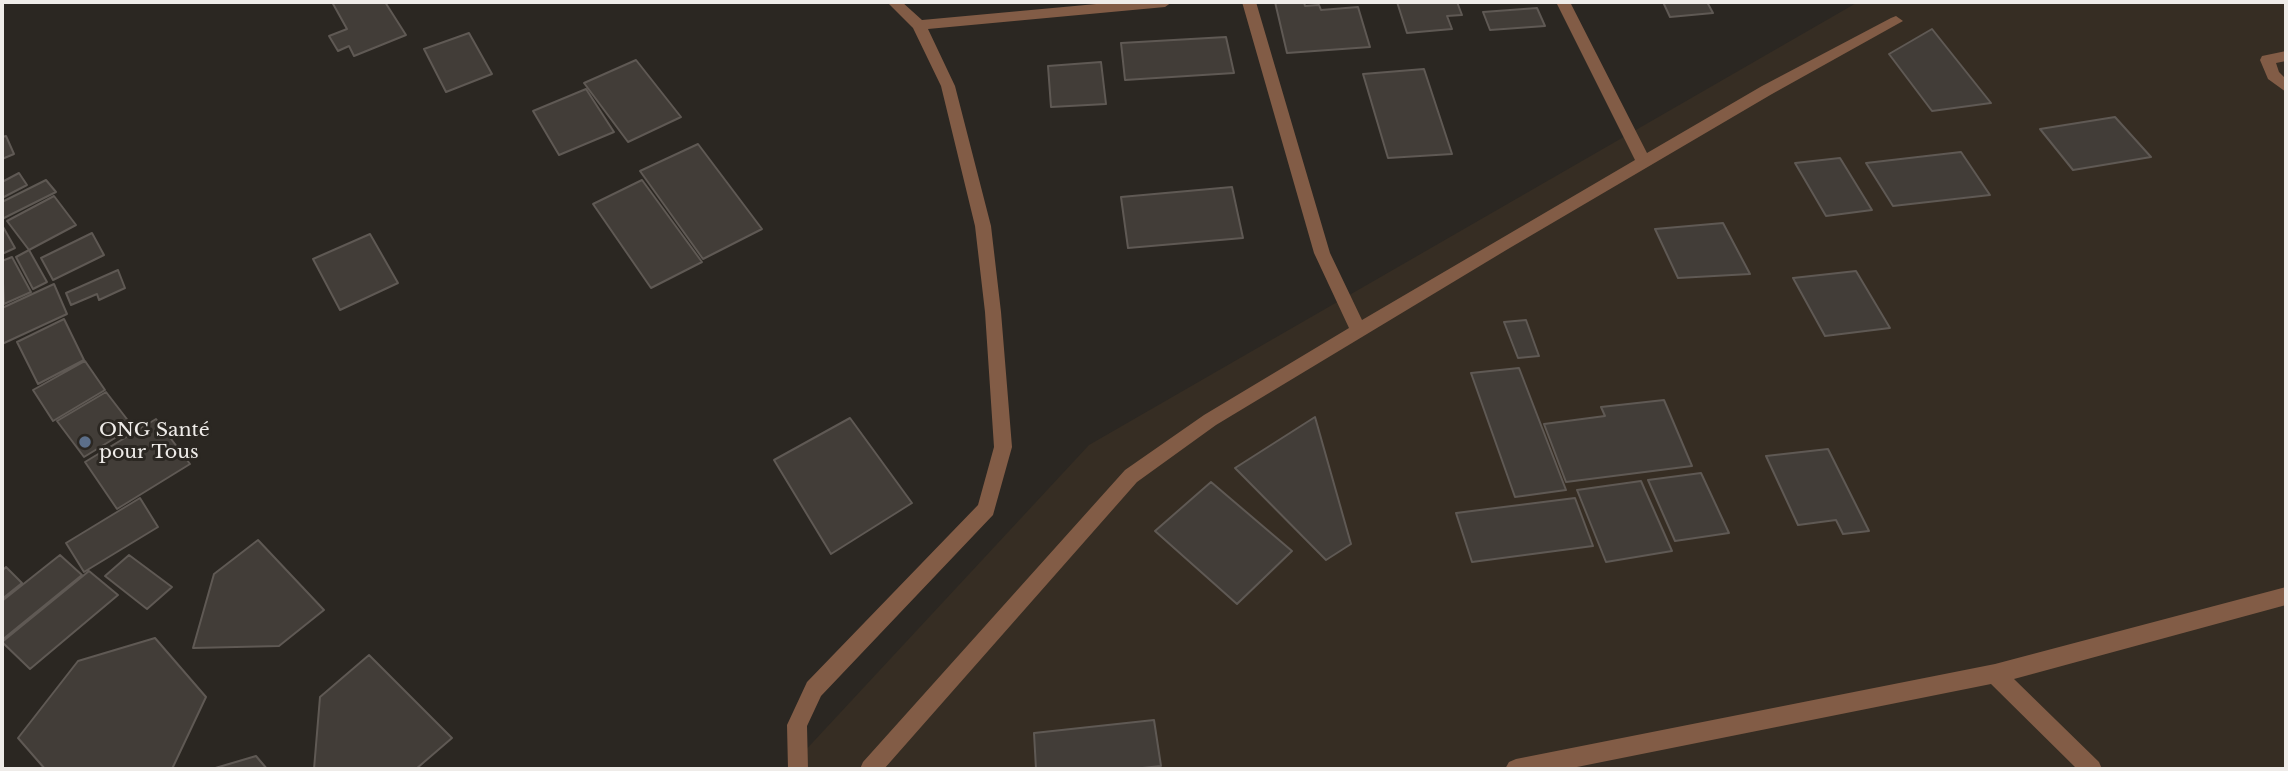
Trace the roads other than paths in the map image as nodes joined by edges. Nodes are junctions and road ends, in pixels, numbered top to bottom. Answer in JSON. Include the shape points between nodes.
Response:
{"nodes":[{"id":1,"x":894,"y":2,"type":"edge"},
{"id":2,"x":1165,"y":2,"type":"edge"},
{"id":3,"x":1249,"y":2,"type":"edge"},
{"id":4,"x":1563,"y":2,"type":"edge"},
{"id":5,"x":1896,"y":21,"type":"dead end"},
{"id":6,"x":919,"y":25,"type":"junction"},
{"id":7,"x":2286,"y":56,"type":"edge"},
{"id":8,"x":2286,"y":88,"type":"edge"},
{"id":9,"x":1643,"y":161,"type":"junction"},
{"id":10,"x":1359,"y":331,"type":"junction"},
{"id":11,"x":2286,"y":596,"type":"edge"},
{"id":12,"x":1995,"y":674,"type":"junction"},
{"id":13,"x":798,"y":769,"type":"edge"},
{"id":14,"x":870,"y":769,"type":"edge"},
{"id":15,"x":1516,"y":769,"type":"edge"},
{"id":16,"x":2092,"y":769,"type":"edge"}],
"edges":[{"from":1,"to":6,"type":"street"},
{"from":2,"to":6,"type":"street"},
{"from":3,"to":10,"type":"street","via":[[1322,253]]},
{"from":4,"to":9,"type":"street"},
{"from":5,"to":9,"type":"street"},
{"from":6,"to":13,"type":"street","via":[[948,86],[983,226],[1003,447],[986,509],[814,689],[797,725]]},
{"from":7,"to":8,"type":"street","via":[[2267,60]]},
{"from":9,"to":10,"type":"street"},
{"from":10,"to":14,"type":"street","via":[[1210,420],[1131,475]]},
{"from":11,"to":12,"type":"street"},
{"from":12,"to":15,"type":"street"},
{"from":12,"to":16,"type":"street"}]}
